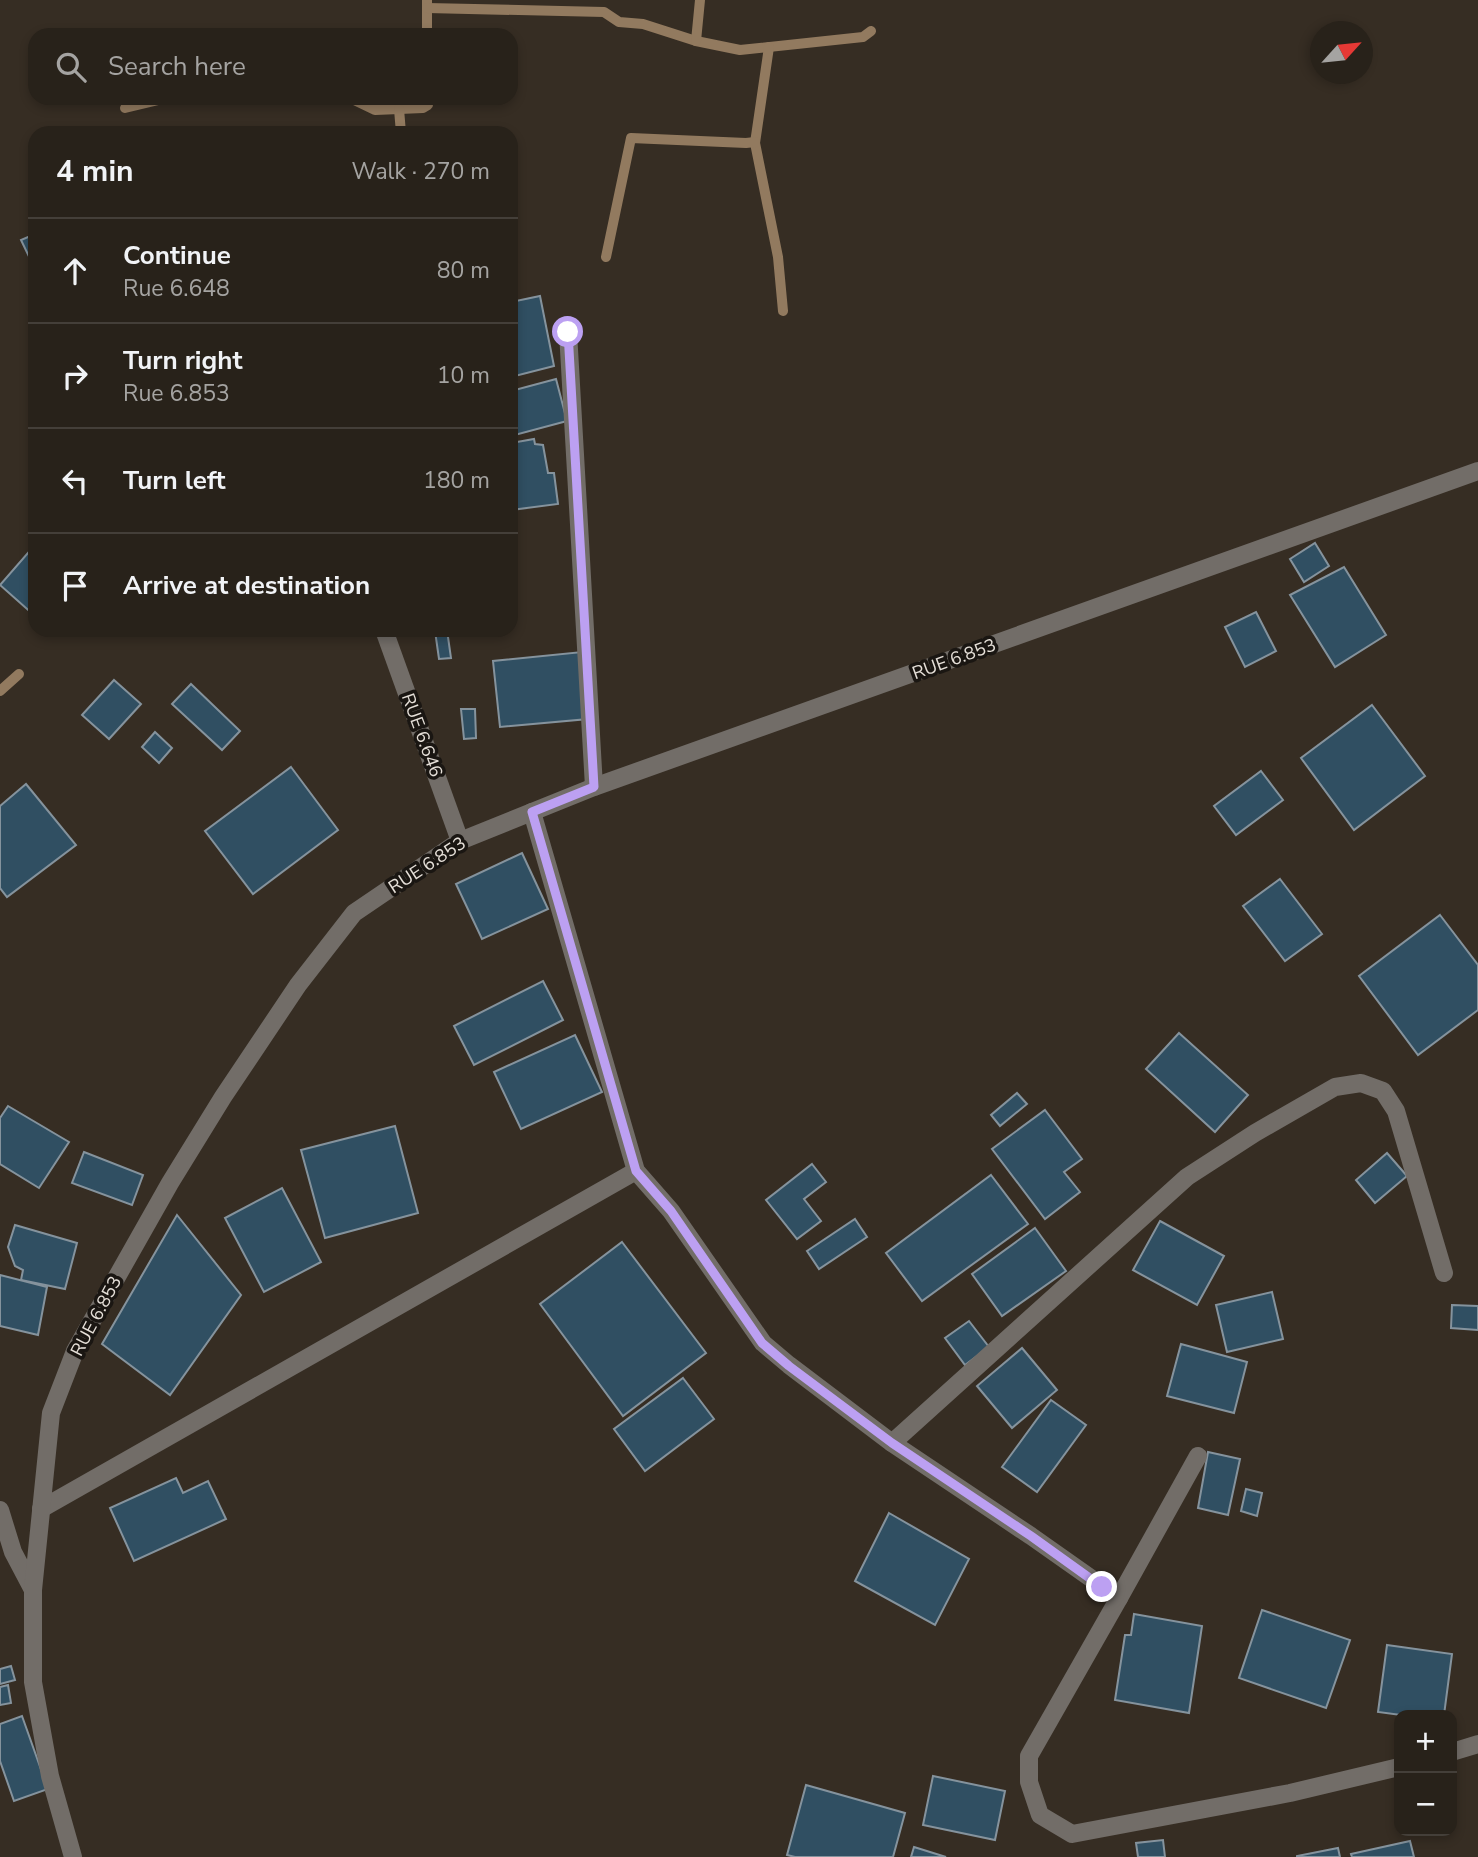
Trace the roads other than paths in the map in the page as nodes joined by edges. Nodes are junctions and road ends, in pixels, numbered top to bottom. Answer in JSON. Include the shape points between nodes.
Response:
{"nodes":[{"id":1,"x":568,"y":332,"type":"dead end"},
{"id":2,"x":1478,"y":471,"type":"edge"},
{"id":3,"x":387,"y":637,"type":"edge"},
{"id":4,"x":594,"y":787,"type":"junction"},
{"id":5,"x":532,"y":812,"type":"junction"},
{"id":6,"x":460,"y":841,"type":"junction"},
{"id":7,"x":636,"y":1171,"type":"junction"},
{"id":8,"x":1444,"y":1273,"type":"dead end"},
{"id":9,"x":892,"y":1443,"type":"junction"},
{"id":10,"x":1198,"y":1455,"type":"dead end"},
{"id":11,"x":41,"y":1509,"type":"junction"},
{"id":12,"x":0,"y":1510,"type":"edge"},
{"id":13,"x":7,"y":1553,"type":"edge"},
{"id":14,"x":33,"y":1590,"type":"junction"},
{"id":15,"x":1119,"y":1598,"type":"junction"},
{"id":16,"x":1478,"y":1744,"type":"edge"},
{"id":17,"x":1457,"y":1750,"type":"edge"},
{"id":18,"x":1394,"y":1768,"type":"edge"},
{"id":19,"x":74,"y":1857,"type":"edge"}],
"edges":[{"from":1,"to":4,"type":"street"},
{"from":2,"to":4,"type":"street","name":"RUE 6.853"},
{"from":3,"to":6,"type":"street","name":"RUE 6.646"},
{"from":4,"to":5,"type":"street","name":"RUE 6.853"},
{"from":5,"to":6,"type":"street","name":"RUE 6.853"},
{"from":5,"to":7,"type":"street"},
{"from":6,"to":11,"type":"street","name":"RUE 6.853","via":[[354,913],[298,985],[223,1097],[75,1351],[51,1413]]},
{"from":7,"to":9,"type":"street","via":[[671,1211],[762,1343]]},
{"from":7,"to":11,"type":"street"},
{"from":8,"to":9,"type":"street","via":[[1396,1111],[1383,1091],[1361,1083],[1335,1087],[1187,1177]]},
{"from":9,"to":15,"type":"street"},
{"from":10,"to":15,"type":"street"},
{"from":11,"to":14,"type":"street","name":"RUE 6.853"},
{"from":12,"to":13,"type":"street"},
{"from":13,"to":14,"type":"street"},
{"from":14,"to":19,"type":"street","name":"RUE 6.853","via":[[33,1682],[50,1776]]},
{"from":15,"to":18,"type":"street","via":[[1030,1756],[1029,1782],[1040,1815],[1072,1834]]},
{"from":16,"to":17,"type":"street"}]}
